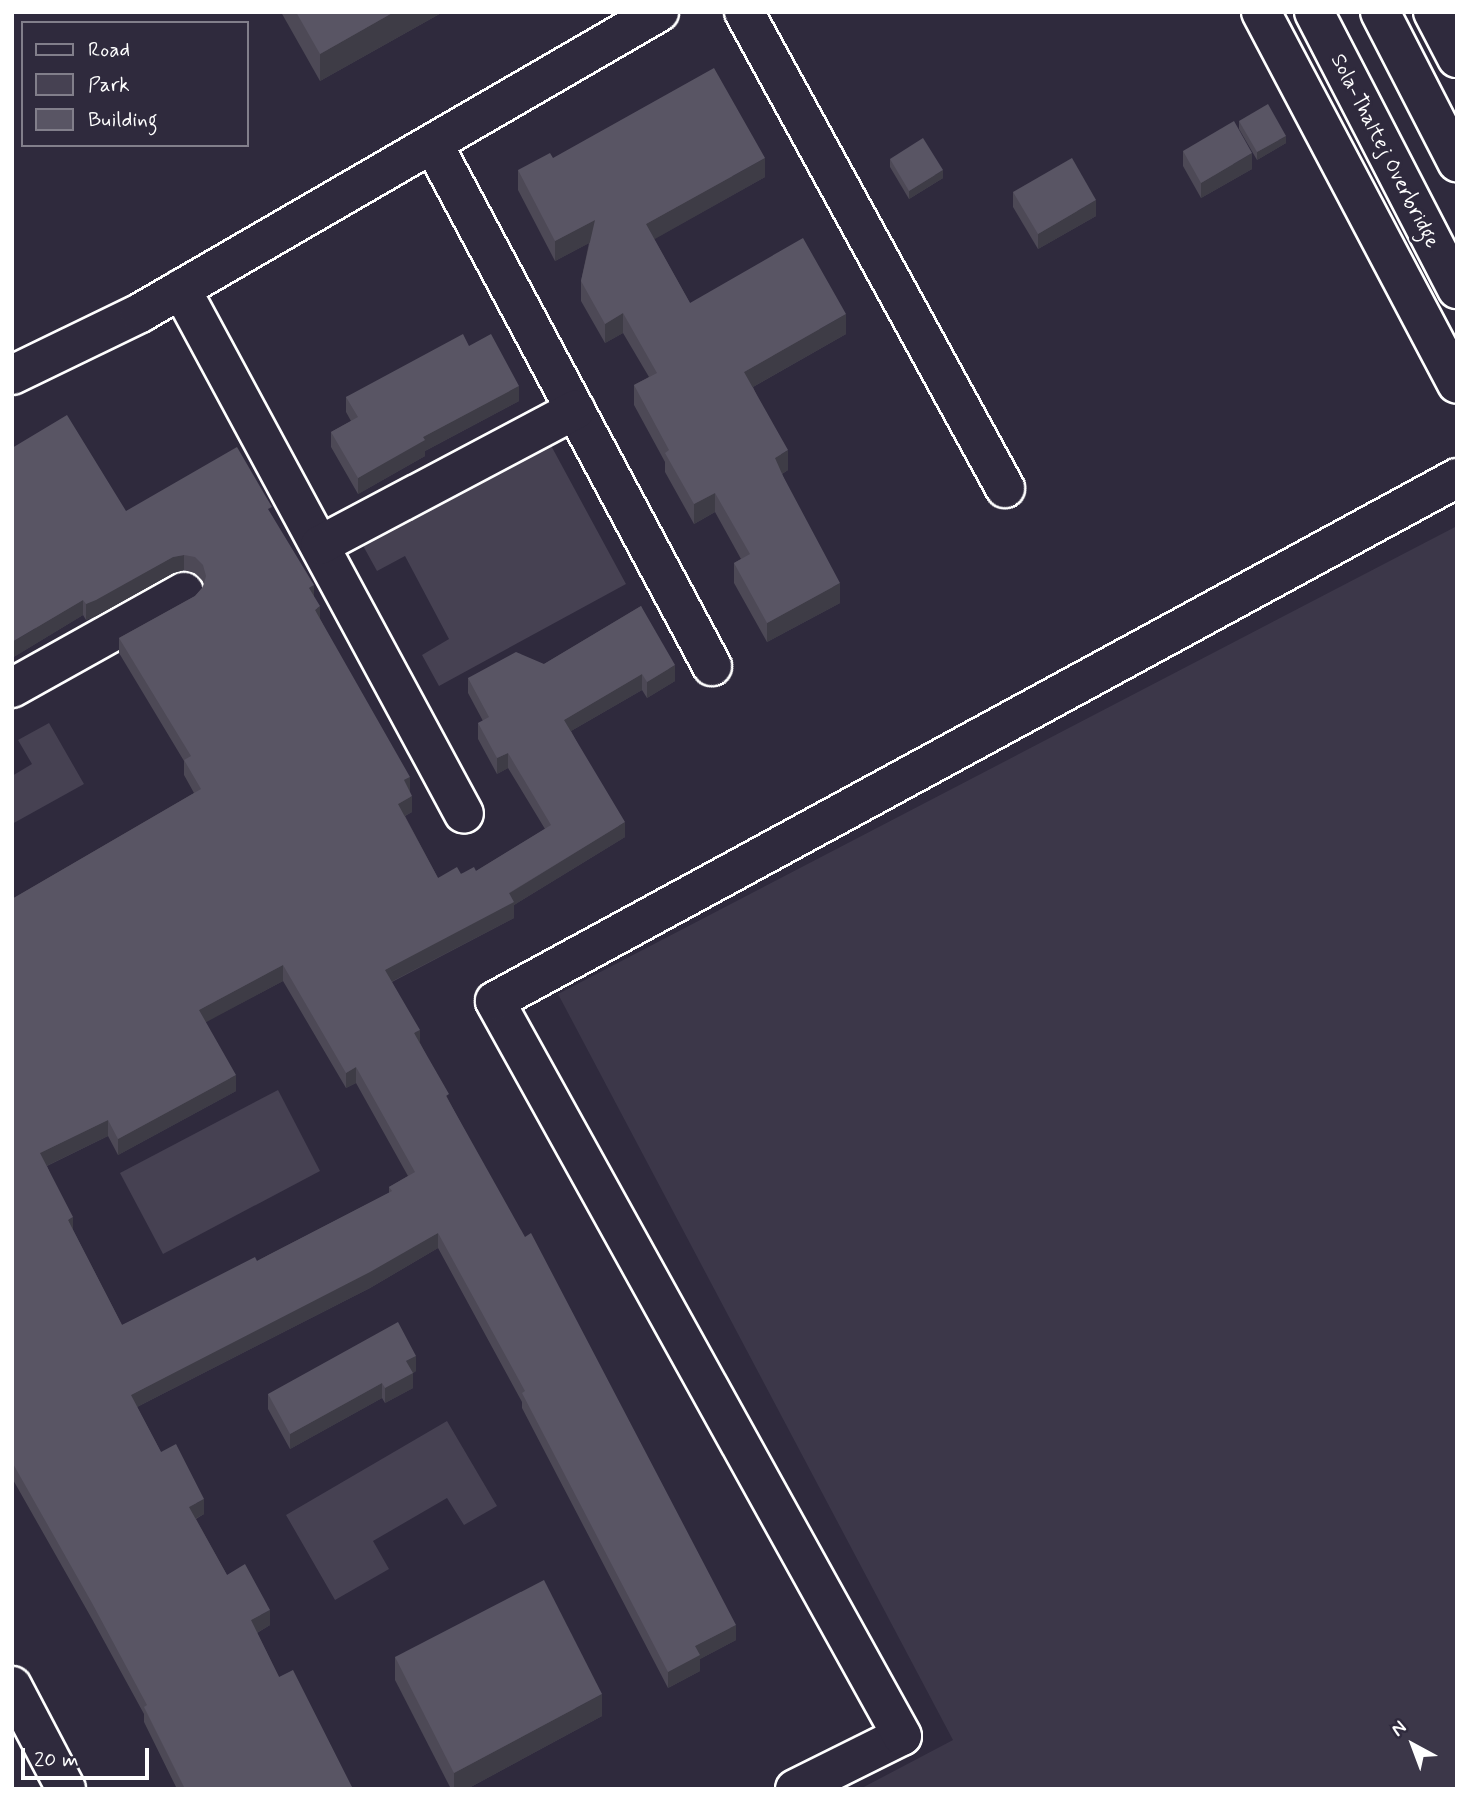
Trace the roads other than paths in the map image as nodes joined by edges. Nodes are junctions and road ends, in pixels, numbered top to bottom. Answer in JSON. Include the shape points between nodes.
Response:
{"nodes":[{"id":1,"x":659,"y":12,"type":"edge"},
{"id":2,"x":744,"y":12,"type":"edge"},
{"id":3,"x":1261,"y":12,"type":"edge"},
{"id":4,"x":1314,"y":12,"type":"edge"},
{"id":5,"x":1380,"y":12,"type":"edge"},
{"id":6,"x":1433,"y":12,"type":"edge"},
{"id":7,"x":1457,"y":58,"type":"edge"},
{"id":8,"x":433,"y":144,"type":"junction"},
{"id":9,"x":1457,"y":162,"type":"edge"},
{"id":10,"x":181,"y":289,"type":"junction"},
{"id":11,"x":1457,"y":289,"type":"edge"},
{"id":12,"x":12,"y":375,"type":"edge"},
{"id":13,"x":1457,"y":383,"type":"edge"},
{"id":14,"x":575,"y":410,"type":"junction"},
{"id":15,"x":1457,"y":478,"type":"edge"},
{"id":16,"x":1005,"y":488,"type":"dead end"},
{"id":17,"x":320,"y":545,"type":"junction"},
{"id":18,"x":184,"y":592,"type":"dead end"},
{"id":19,"x":712,"y":666,"type":"dead end"},
{"id":20,"x":12,"y":688,"type":"edge"},
{"id":21,"x":464,"y":814,"type":"dead end"},
{"id":22,"x":12,"y":1686,"type":"edge"},
{"id":23,"x":66,"y":1789,"type":"edge"},
{"id":24,"x":795,"y":1789,"type":"edge"}],
"edges":[{"from":1,"to":8,"type":"street"},
{"from":2,"to":16,"type":"street"},
{"from":3,"to":13,"type":"street"},
{"from":4,"to":11,"type":"street","name":"Sola-Thaltej Overbridge"},
{"from":5,"to":9,"type":"street"},
{"from":6,"to":7,"type":"street"},
{"from":8,"to":10,"type":"street"},
{"from":8,"to":14,"type":"street"},
{"from":10,"to":12,"type":"street"},
{"from":10,"to":17,"type":"street"},
{"from":14,"to":17,"type":"street"},
{"from":14,"to":19,"type":"street"},
{"from":15,"to":24,"type":"street","via":[[495,1001],[902,1736]]},
{"from":17,"to":21,"type":"street"},
{"from":18,"to":20,"type":"street"},
{"from":22,"to":23,"type":"street"}]}
